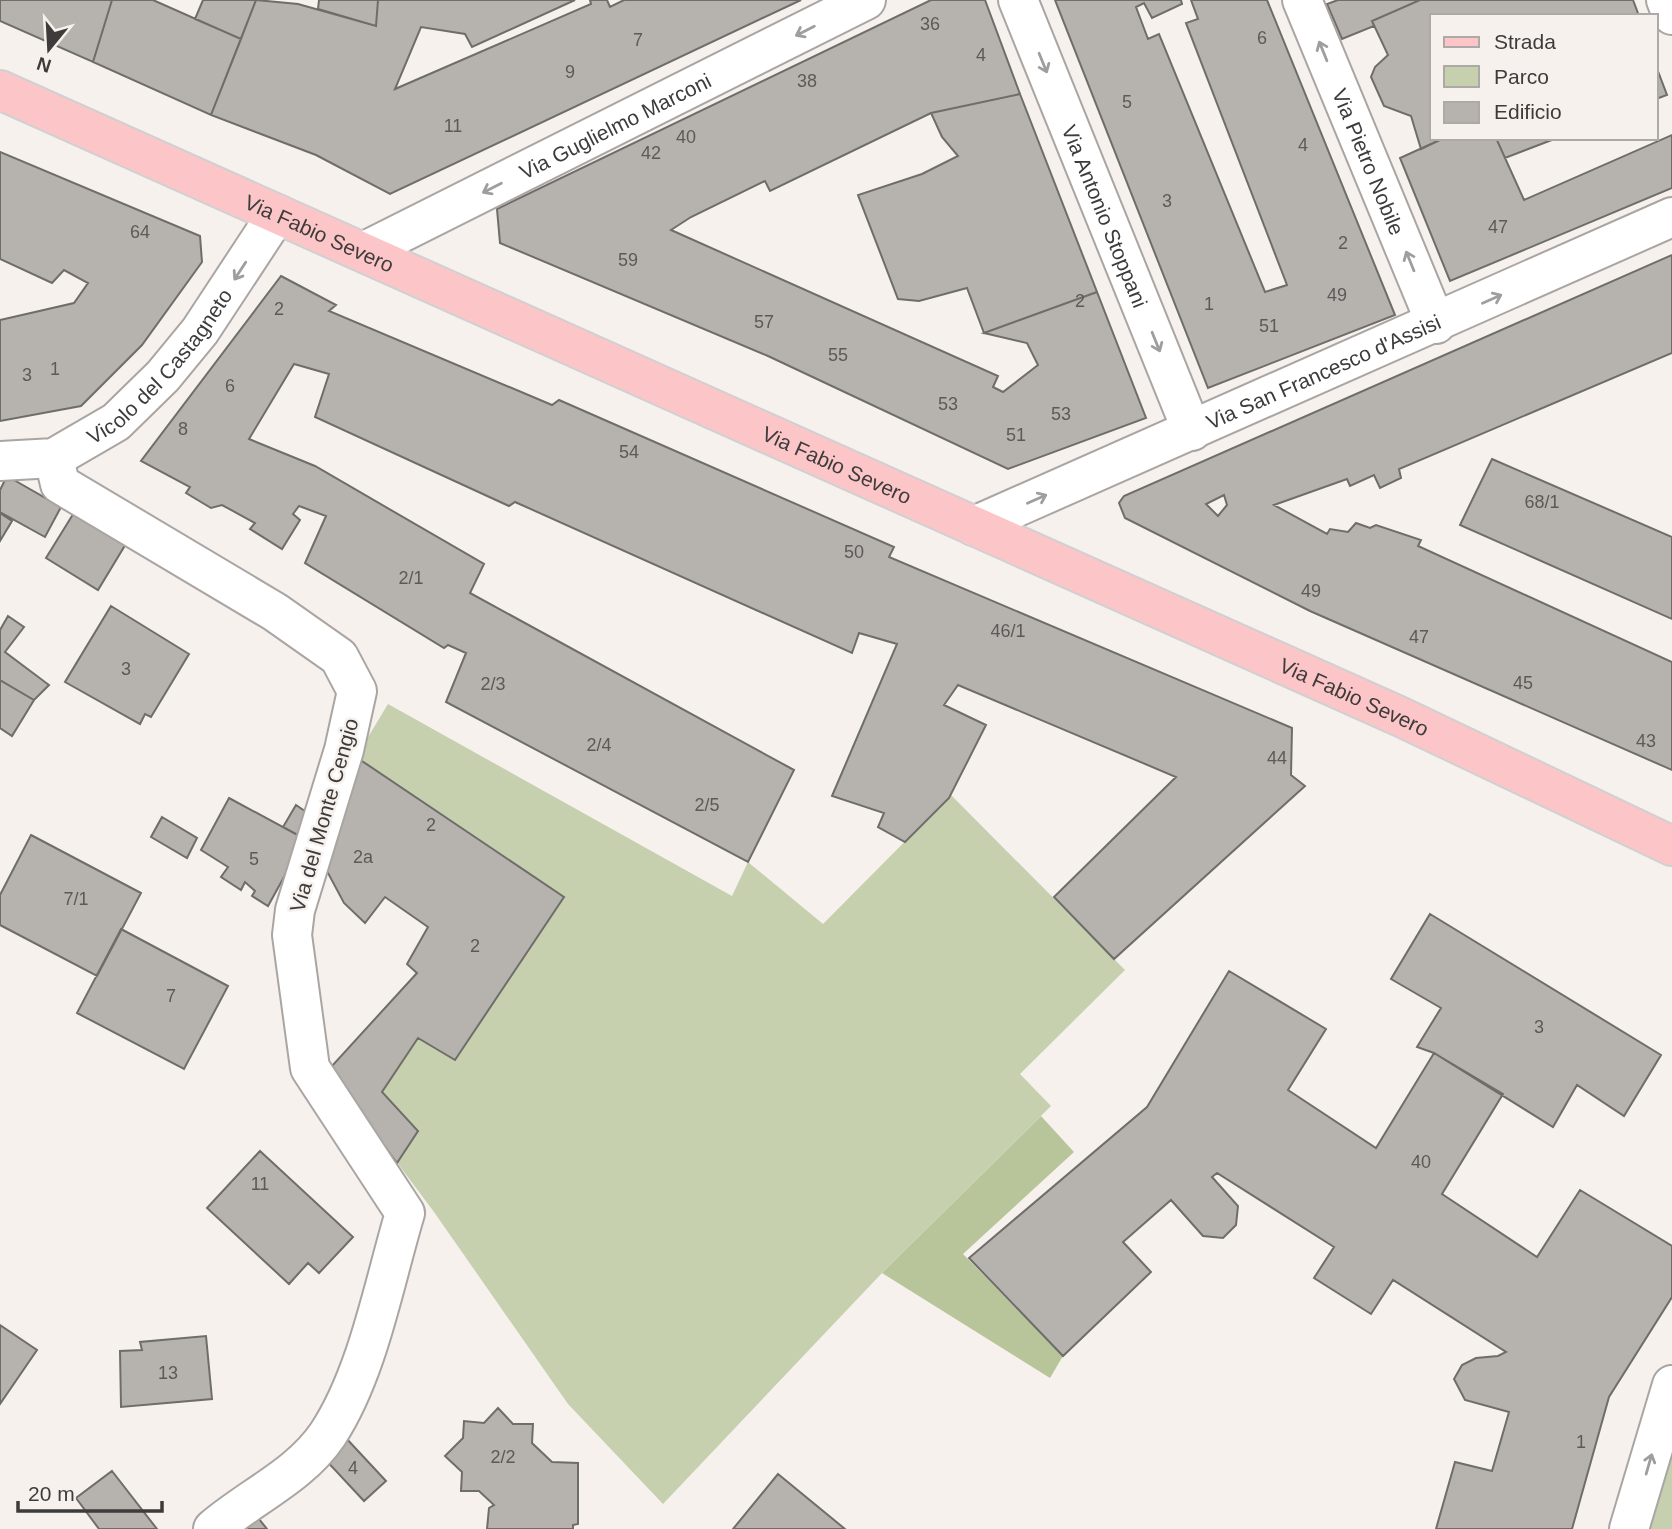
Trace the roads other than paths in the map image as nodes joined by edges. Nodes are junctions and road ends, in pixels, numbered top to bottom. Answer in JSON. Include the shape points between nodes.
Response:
{"nodes":[{"id":1,"x":866,"y":0,"type":"edge"},
{"id":2,"x":1018,"y":0,"type":"edge"},
{"id":3,"x":1302,"y":0,"type":"edge"},
{"id":4,"x":1666,"y":0,"type":"edge"},
{"id":5,"x":1672,"y":15,"type":"edge"},
{"id":6,"x":0,"y":90,"type":"edge"},
{"id":7,"x":277,"y":214,"type":"junction"},
{"id":8,"x":1672,"y":218,"type":"edge"},
{"id":9,"x":363,"y":253,"type":"junction"},
{"id":10,"x":1436,"y":324,"type":"junction"},
{"id":11,"x":1192,"y":431,"type":"junction"},
{"id":12,"x":54,"y":458,"type":"junction"},
{"id":13,"x":0,"y":461,"type":"edge"},
{"id":14,"x":974,"y":526,"type":"junction"},
{"id":15,"x":1672,"y":846,"type":"edge"},
{"id":16,"x":1672,"y":1385,"type":"edge"},
{"id":17,"x":213,"y":1529,"type":"edge"},
{"id":18,"x":1629,"y":1529,"type":"edge"}],
"edges":[{"from":1,"to":9,"type":"street","name":"Via Guglielmo Marconi","one_way":true},
{"from":2,"to":11,"type":"street","name":"Via Antonio Stoppani","one_way":true},
{"from":10,"to":3,"type":"street","name":"Via Pietro Nobile","one_way":true},
{"from":4,"to":5,"type":"street"},
{"from":6,"to":7,"type":"main road","name":"Via Fabio Severo"},
{"from":7,"to":9,"type":"main road","name":"Via Fabio Severo"},
{"from":7,"to":12,"type":"street","name":"Vicolo del Castagneto","one_way":true,"via":[[200,331],[163,376],[116,422]]},
{"from":10,"to":8,"type":"street","name":"Via San Francesco d'Assisi","one_way":true},
{"from":9,"to":14,"type":"main road","name":"Via Fabio Severo"},
{"from":10,"to":11,"type":"street","name":"Via San Francesco d'Assisi"},
{"from":14,"to":11,"type":"street","name":"Via San Francesco d'Assisi","one_way":true},
{"from":12,"to":13,"type":"street","name":"Vicolo del Castagneto"},
{"from":12,"to":17,"type":"street","name":"Via del Monte Cengio","via":[[60,484],[275,612],[339,657],[357,691],[292,934],[310,1068],[405,1213],[360,1366],[327,1435],[286,1477]]},
{"from":14,"to":15,"type":"main road","name":"Via Fabio Severo","via":[[1401,717]]},
{"from":18,"to":16,"type":"street","one_way":true}]}
